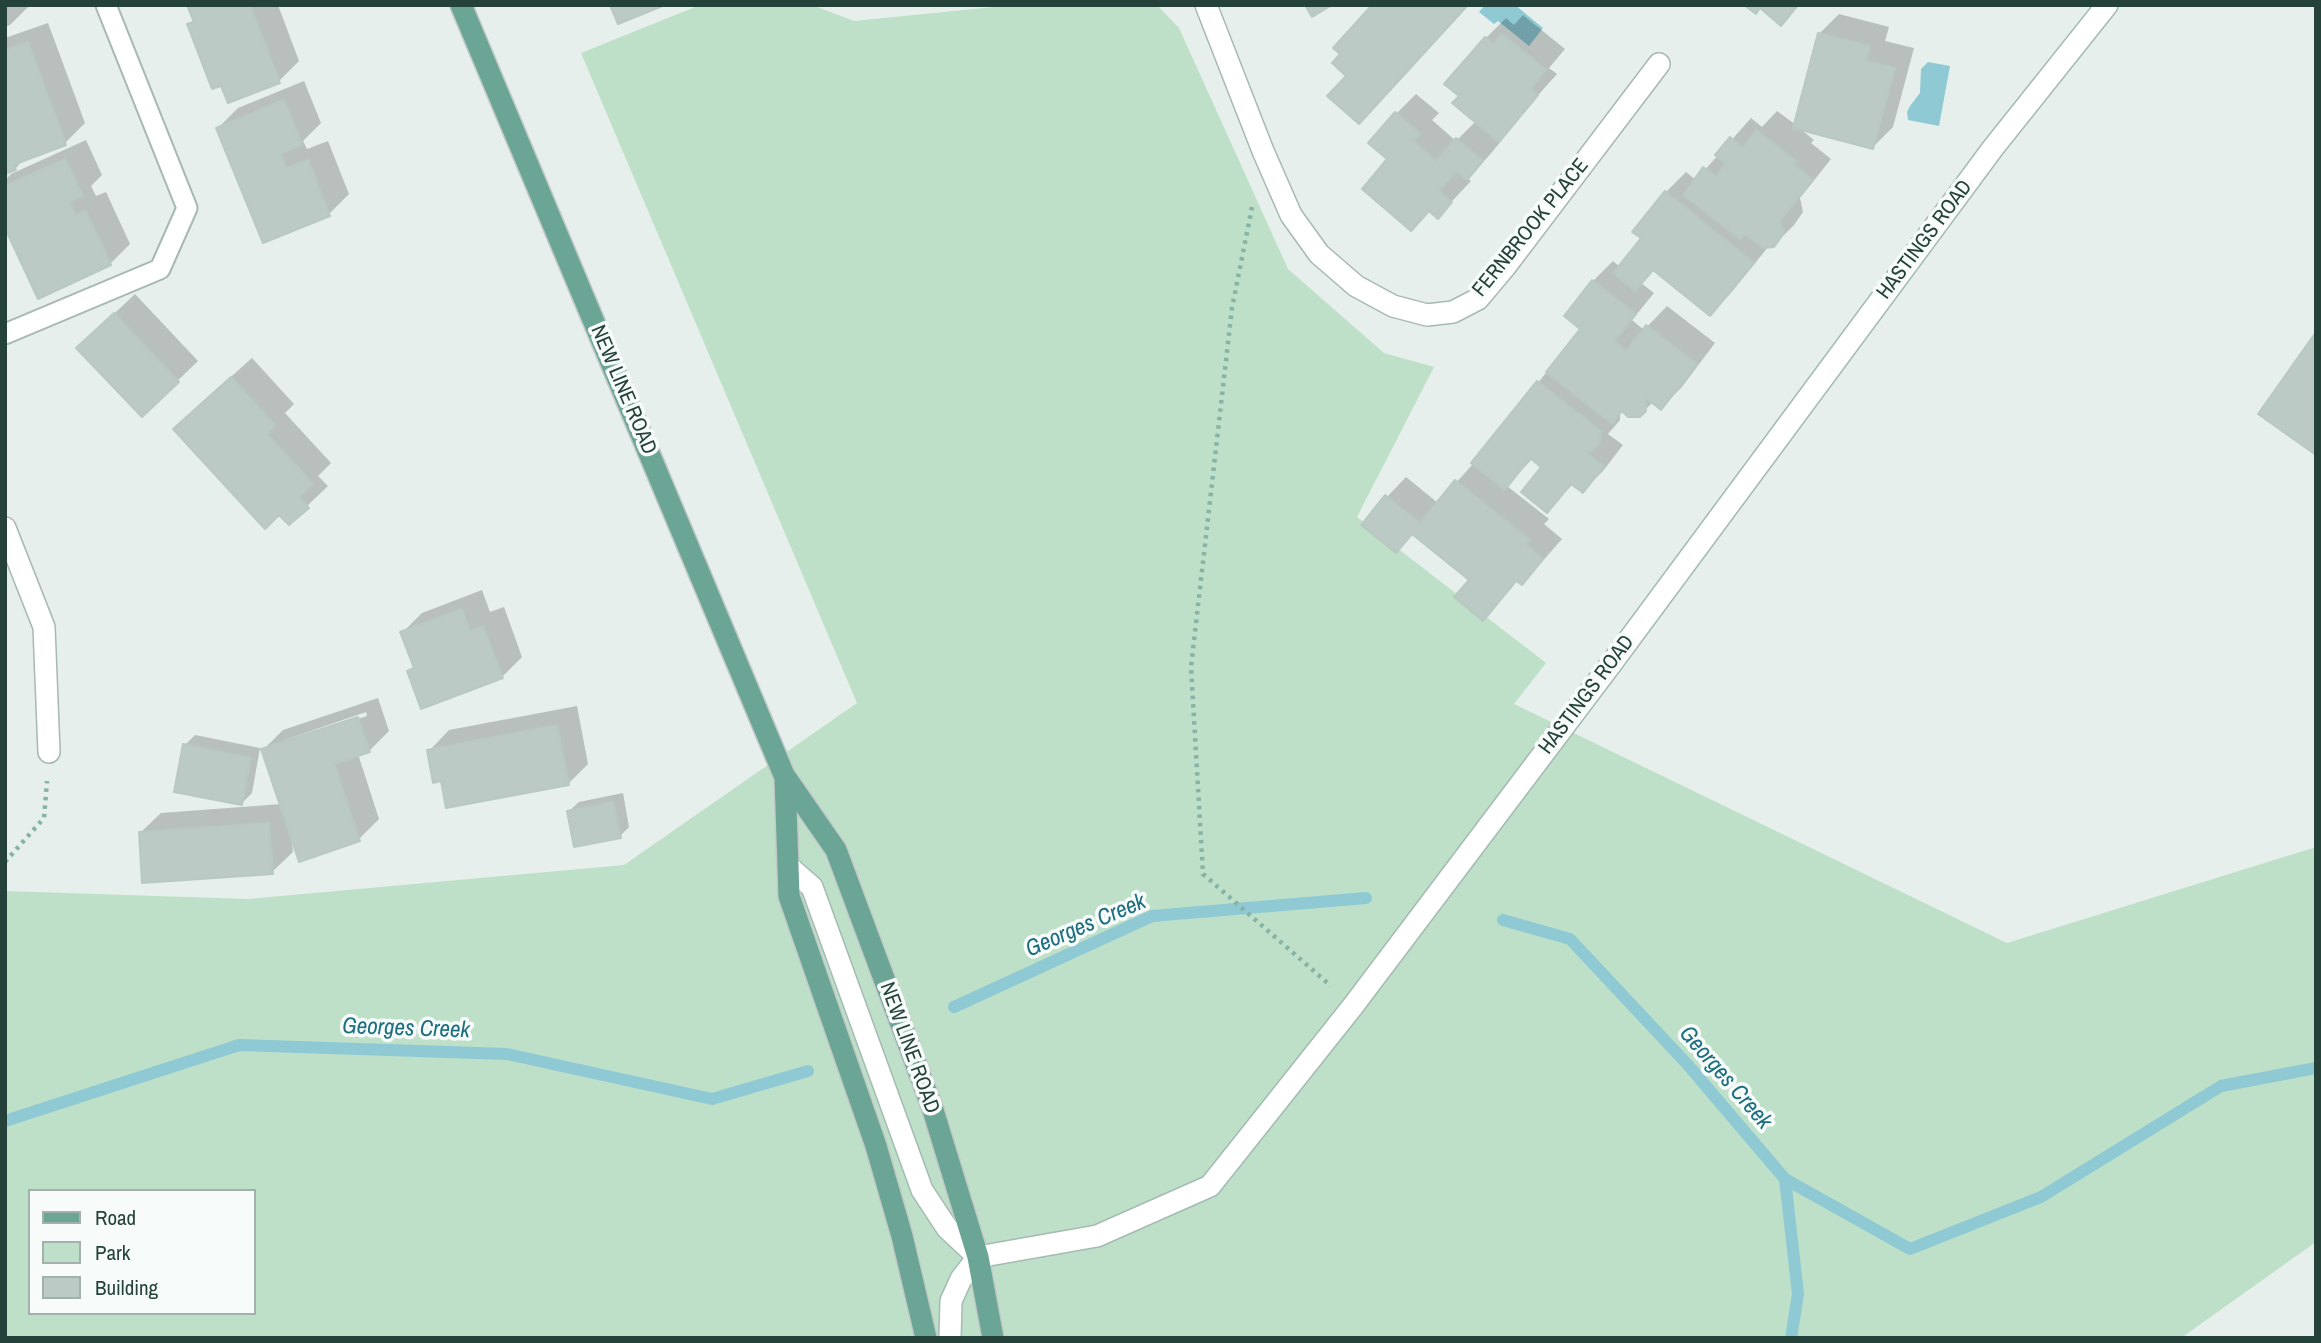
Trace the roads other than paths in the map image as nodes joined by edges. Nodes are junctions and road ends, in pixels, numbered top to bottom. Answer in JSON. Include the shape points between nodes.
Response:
{"nodes":[{"id":1,"x":106,"y":5,"type":"edge"},
{"id":2,"x":461,"y":5,"type":"edge"},
{"id":3,"x":1206,"y":5,"type":"edge"},
{"id":4,"x":2107,"y":5,"type":"edge"},
{"id":5,"x":1659,"y":64,"type":"dead end"},
{"id":6,"x":5,"y":334,"type":"edge"},
{"id":7,"x":5,"y":528,"type":"edge"},
{"id":8,"x":49,"y":752,"type":"road end"},
{"id":9,"x":784,"y":775,"type":"junction"},
{"id":10,"x":789,"y":867,"type":"junction"},
{"id":11,"x":978,"y":1257,"type":"junction"},
{"id":12,"x":926,"y":1338,"type":"edge"},
{"id":13,"x":950,"y":1338,"type":"edge"},
{"id":14,"x":993,"y":1338,"type":"edge"}],
"edges":[{"from":1,"to":6,"type":"lane","via":[[187,208],[160,269]]},
{"from":2,"to":9,"type":"main road","name":"NEW LINE ROAD"},
{"from":3,"to":5,"type":"main road","name":"FERNBROOK PLACE","via":[[1291,215],[1319,254],[1356,286],[1393,306],[1427,315],[1453,312],[1478,299]]},
{"from":4,"to":11,"type":"main road","name":"HASTINGS ROAD","via":[[1993,148],[1353,1006],[1210,1186],[1097,1236]]},
{"from":7,"to":8,"type":"main road","via":[[44,628]]},
{"from":9,"to":10,"type":"main road","name":"NEW LINE ROAD"},
{"from":9,"to":11,"type":"main road","name":"NEW LINE ROAD","via":[[836,849],[933,1110]]},
{"from":10,"to":11,"type":"main road","via":[[812,887],[922,1190],[947,1228]]},
{"from":10,"to":12,"type":"main road","name":"NEW LINE ROAD","via":[[789,896],[876,1146]]},
{"from":11,"to":13,"type":"main road","via":[[951,1301]]},
{"from":11,"to":14,"type":"main road","name":"NEW LINE ROAD"}]}
